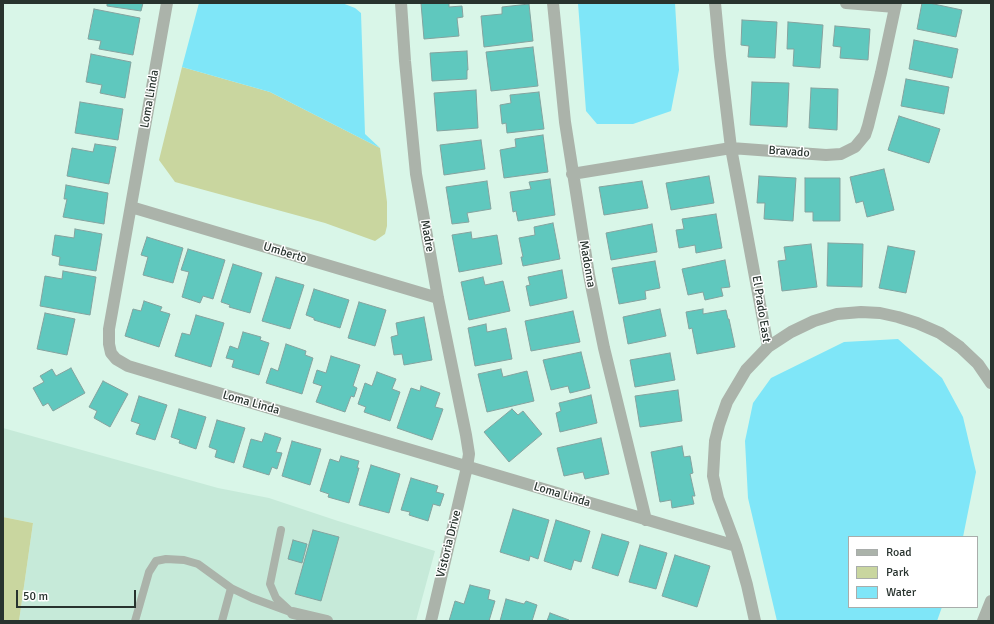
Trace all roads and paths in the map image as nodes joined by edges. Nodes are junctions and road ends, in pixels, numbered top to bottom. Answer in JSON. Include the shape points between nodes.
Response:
{"nodes":[{"id":1,"x":166,"y":3,"type":"edge"},
{"id":2,"x":401,"y":3,"type":"edge"},
{"id":3,"x":553,"y":3,"type":"edge"},
{"id":4,"x":715,"y":3,"type":"edge"},
{"id":5,"x":846,"y":3,"type":"edge"},
{"id":6,"x":896,"y":5,"type":"edge"},
{"id":7,"x":731,"y":148,"type":"junction"},
{"id":8,"x":572,"y":174,"type":"junction"},
{"id":9,"x":131,"y":207,"type":"junction"},
{"id":10,"x":438,"y":298,"type":"junction"},
{"id":11,"x":768,"y":347,"type":"junction"},
{"id":12,"x":991,"y":383,"type":"edge"},
{"id":13,"x":467,"y":467,"type":"junction"},
{"id":14,"x":646,"y":520,"type":"junction"},
{"id":15,"x":281,"y":530,"type":"dead end"},
{"id":16,"x":736,"y":546,"type":"junction"},
{"id":17,"x":231,"y":588,"type":"junction"},
{"id":18,"x":991,"y":601,"type":"edge"},
{"id":19,"x":293,"y":613,"type":"junction"},
{"id":20,"x":135,"y":621,"type":"edge"},
{"id":21,"x":222,"y":621,"type":"edge"},
{"id":22,"x":327,"y":621,"type":"edge"},
{"id":23,"x":431,"y":621,"type":"edge"},
{"id":24,"x":755,"y":621,"type":"edge"},
{"id":25,"x":983,"y":621,"type":"edge"}],
"edges":[{"from":1,"to":9,"type":"street","name":"Loma Linda"},
{"from":2,"to":10,"type":"street","name":"Madre","via":[[404,61],[416,174]]},
{"from":3,"to":8,"type":"street","name":"Madonna"},
{"from":4,"to":7,"type":"street","name":"El Prado East"},
{"from":5,"to":6,"type":"street"},
{"from":6,"to":7,"type":"street","name":"Bravado","via":[[868,126],[856,148],[841,154],[826,155]]},
{"from":7,"to":8,"type":"street","name":"Bravado"},
{"from":7,"to":11,"type":"street","name":"El Prado East"},
{"from":8,"to":14,"type":"street","name":"Madonna","via":[[604,348]]},
{"from":9,"to":10,"type":"street","name":"Umberto"},
{"from":9,"to":13,"type":"street","name":"Loma Linda","via":[[109,333],[110,349],[119,362]]},
{"from":10,"to":13,"type":"street","name":"Madre","via":[[466,435],[469,454]]},
{"from":11,"to":12,"type":"street","via":[[791,332],[837,314],[880,313],[917,322],[940,333],[978,364]]},
{"from":11,"to":16,"type":"street","name":"El Prado East","via":[[746,370],[731,394],[715,441],[715,487]]},
{"from":13,"to":14,"type":"street","name":"Loma Linda"},
{"from":13,"to":23,"type":"street","name":"Vistoria Drive"},
{"from":14,"to":16,"type":"street","name":"Loma Linda"},
{"from":15,"to":19,"type":"lane","via":[[270,584],[276,598]]},
{"from":16,"to":24,"type":"street","name":"El Prado East"},
{"from":17,"to":19,"type":"lane"},
{"from":17,"to":20,"type":"lane","via":[[198,564],[166,558],[156,561],[149,572]]},
{"from":17,"to":21,"type":"lane"},
{"from":18,"to":25,"type":"street"},
{"from":19,"to":22,"type":"street"}]}
